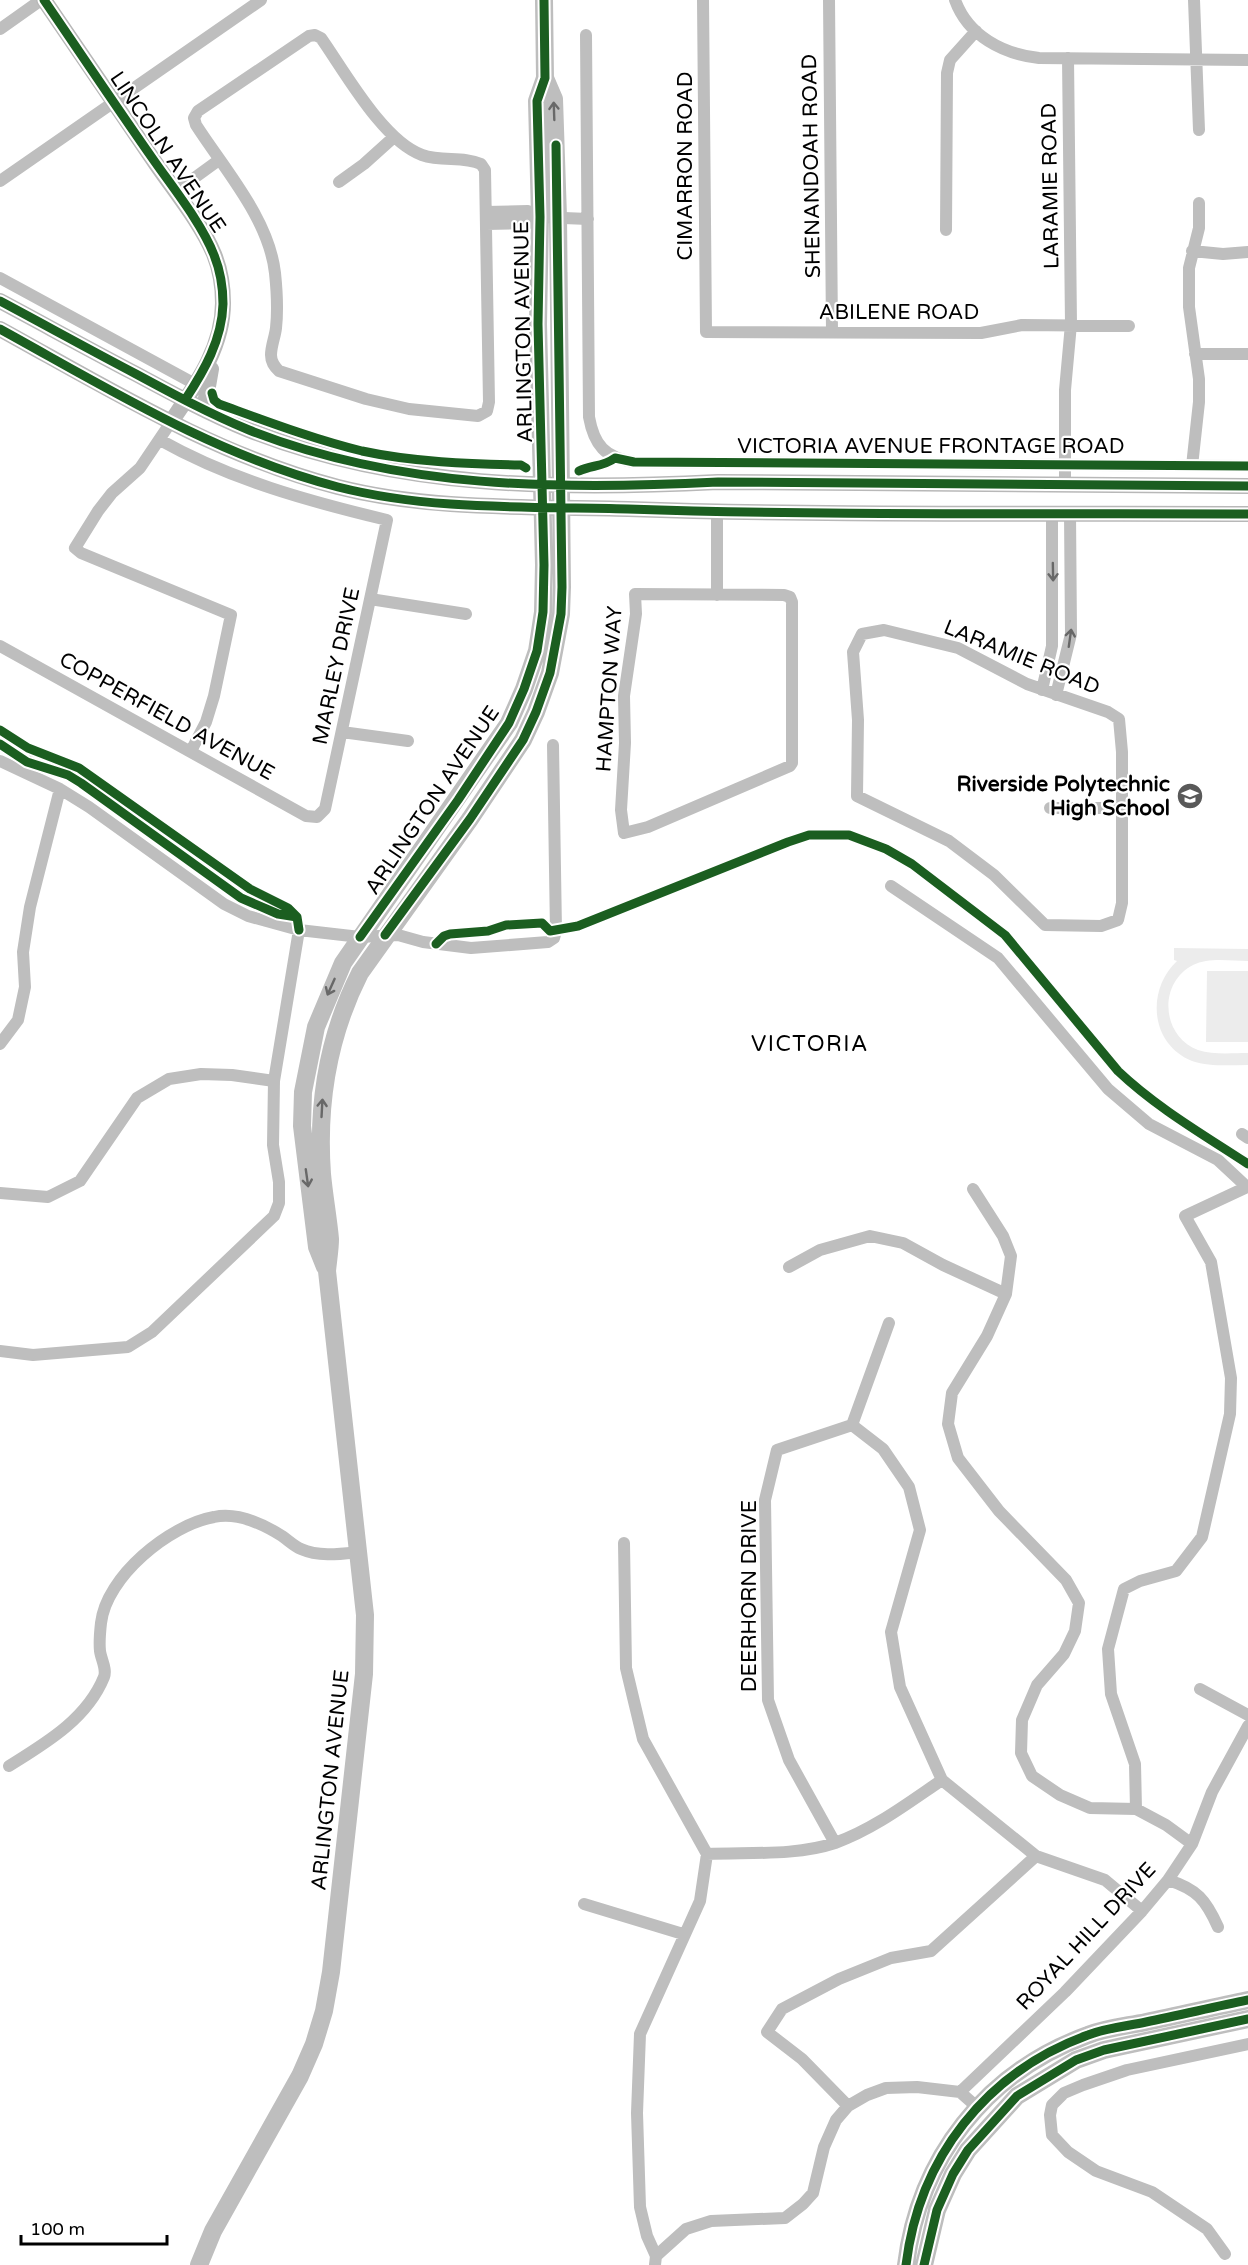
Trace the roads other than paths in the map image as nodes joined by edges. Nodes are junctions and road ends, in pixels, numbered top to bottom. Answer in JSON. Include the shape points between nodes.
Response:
{"nodes":[{"id":1,"x":43,"y":0,"type":"edge"},
{"id":2,"x":261,"y":0,"type":"edge"},
{"id":3,"x":544,"y":0,"type":"edge"},
{"id":4,"x":703,"y":0,"type":"edge"},
{"id":5,"x":829,"y":0,"type":"edge"},
{"id":6,"x":955,"y":0,"type":"edge"},
{"id":7,"x":1194,"y":0,"type":"edge"},
{"id":8,"x":0,"y":29,"type":"edge"},
{"id":9,"x":976,"y":31,"type":"junction"},
{"id":10,"x":586,"y":35,"type":"dead end"},
{"id":11,"x":1068,"y":58,"type":"junction"},
{"id":12,"x":1196,"y":59,"type":"junction"},
{"id":13,"x":1248,"y":60,"type":"edge"},
{"id":14,"x":545,"y":78,"type":"junction"},
{"id":15,"x":114,"y":103,"type":"junction"},
{"id":16,"x":1199,"y":130,"type":"dead end"},
{"id":17,"x":394,"y":137,"type":"junction"},
{"id":18,"x":219,"y":160,"type":"junction"},
{"id":19,"x":0,"y":181,"type":"edge"},
{"id":20,"x":339,"y":182,"type":"dead end"},
{"id":21,"x":175,"y":192,"type":"junction"},
{"id":22,"x":1199,"y":203,"type":"dead end"},
{"id":23,"x":540,"y":217,"type":"junction"},
{"id":24,"x":558,"y":217,"type":"junction"},
{"id":25,"x":486,"y":218,"type":"junction"},
{"id":26,"x":588,"y":219,"type":"junction"},
{"id":27,"x":946,"y":230,"type":"dead end"},
{"id":28,"x":1192,"y":251,"type":"junction"},
{"id":29,"x":1248,"y":252,"type":"edge"},
{"id":30,"x":0,"y":278,"type":"edge"},
{"id":31,"x":0,"y":301,"type":"edge"},
{"id":32,"x":1071,"y":324,"type":"junction"},
{"id":33,"x":1129,"y":326,"type":"dead end"},
{"id":34,"x":0,"y":329,"type":"edge"},
{"id":35,"x":706,"y":332,"type":"joint"},
{"id":36,"x":832,"y":332,"type":"junction"},
{"id":37,"x":1195,"y":354,"type":"junction"},
{"id":38,"x":1248,"y":354,"type":"edge"},
{"id":39,"x":209,"y":359,"type":"junction"},
{"id":40,"x":195,"y":384,"type":"junction"},
{"id":41,"x":185,"y":400,"type":"junction"},
{"id":42,"x":213,"y":414,"type":"junction"},
{"id":43,"x":171,"y":422,"type":"junction"},
{"id":44,"x":160,"y":440,"type":"junction"},
{"id":45,"x":1066,"y":464,"type":"junction"},
{"id":46,"x":1192,"y":466,"type":"junction"},
{"id":47,"x":1248,"y":466,"type":"edge"},
{"id":48,"x":551,"y":484,"type":"junction"},
{"id":49,"x":1065,"y":485,"type":"junction"},
{"id":50,"x":1248,"y":486,"type":"edge"},
{"id":51,"x":552,"y":507,"type":"junction"},
{"id":52,"x":717,"y":512,"type":"junction"},
{"id":53,"x":1052,"y":513,"type":"junction"},
{"id":54,"x":1070,"y":513,"type":"junction"},
{"id":55,"x":1248,"y":514,"type":"edge"},
{"id":56,"x":717,"y":595,"type":"junction"},
{"id":57,"x":369,"y":599,"type":"junction"},
{"id":58,"x":466,"y":614,"type":"dead end"},
{"id":59,"x":0,"y":646,"type":"edge"},
{"id":60,"x":1042,"y":690,"type":"junction"},
{"id":61,"x":1056,"y":695,"type":"junction"},
{"id":62,"x":342,"y":732,"type":"junction"},
{"id":63,"x":408,"y":741,"type":"dead end"},
{"id":64,"x":554,"y":745,"type":"dead end"},
{"id":65,"x":192,"y":751,"type":"junction"},
{"id":66,"x":0,"y":761,"type":"edge"},
{"id":67,"x":60,"y":789,"type":"junction"},
{"id":68,"x":1050,"y":808,"type":"dead end"},
{"id":69,"x":1122,"y":808,"type":"junction"},
{"id":70,"x":317,"y":817,"type":"joint"},
{"id":71,"x":891,"y":886,"type":"dead end"},
{"id":72,"x":299,"y":930,"type":"junction"},
{"id":73,"x":386,"y":935,"type":"junction"},
{"id":74,"x":360,"y":936,"type":"junction"},
{"id":75,"x":0,"y":1044,"type":"edge"},
{"id":76,"x":274,"y":1081,"type":"junction"},
{"id":77,"x":973,"y":1189,"type":"dead end"},
{"id":78,"x":0,"y":1193,"type":"edge"},
{"id":79,"x":789,"y":1267,"type":"dead end"},
{"id":80,"x":327,"y":1271,"type":"junction"},
{"id":81,"x":1006,"y":1294,"type":"junction"},
{"id":82,"x":889,"y":1323,"type":"dead end"},
{"id":83,"x":0,"y":1351,"type":"edge"},
{"id":84,"x":852,"y":1425,"type":"junction"},
{"id":85,"x":624,"y":1543,"type":"dead end"},
{"id":86,"x":359,"y":1552,"type":"junction"},
{"id":87,"x":1200,"y":1689,"type":"dead end"},
{"id":88,"x":1248,"y":1715,"type":"edge"},
{"id":89,"x":1248,"y":1726,"type":"edge"},
{"id":90,"x":9,"y":1766,"type":"dead end"},
{"id":91,"x":942,"y":1779,"type":"junction"},
{"id":92,"x":1136,"y":1809,"type":"junction"},
{"id":93,"x":835,"y":1843,"type":"junction"},
{"id":94,"x":1192,"y":1844,"type":"junction"},
{"id":95,"x":708,"y":1854,"type":"junction"},
{"id":96,"x":1036,"y":1856,"type":"junction"},
{"id":97,"x":1168,"y":1880,"type":"junction"},
{"id":98,"x":584,"y":1904,"type":"dead end"},
{"id":99,"x":1142,"y":1911,"type":"junction"},
{"id":100,"x":1218,"y":1927,"type":"dead end"},
{"id":101,"x":683,"y":1934,"type":"junction"},
{"id":102,"x":1248,"y":2000,"type":"edge"},
{"id":103,"x":1248,"y":2019,"type":"edge"},
{"id":104,"x":1248,"y":2044,"type":"edge"},
{"id":105,"x":1064,"y":2067,"type":"junction"},
{"id":106,"x":960,"y":2092,"type":"junction"},
{"id":107,"x":848,"y":2106,"type":"junction"},
{"id":108,"x":976,"y":2107,"type":"junction"},
{"id":109,"x":953,"y":2174,"type":"junction"},
{"id":110,"x":1225,"y":2254,"type":"dead end"},
{"id":111,"x":656,"y":2261,"type":"edge"},
{"id":112,"x":199,"y":2265,"type":"edge"},
{"id":113,"x":906,"y":2265,"type":"edge"},
{"id":114,"x":924,"y":2265,"type":"edge"}],
"edges":[{"from":1,"to":8,"type":"street"},
{"from":1,"to":15,"type":"main road","name":"LINCOLN AVENUE"},
{"from":2,"to":15,"type":"street"},
{"from":3,"to":14,"type":"main road","name":"ARLINGTON AVENUE"},
{"from":4,"to":35,"type":"street","name":"CIMARRON ROAD"},
{"from":5,"to":36,"type":"street","name":"SHENANDOAH ROAD"},
{"from":6,"to":9,"type":"street"},
{"from":7,"to":12,"type":"street"},
{"from":9,"to":11,"type":"street","via":[[991,44],[1018,55]]},
{"from":9,"to":27,"type":"street","via":[[950,60],[947,73]]},
{"from":10,"to":26,"type":"street"},
{"from":11,"to":12,"type":"street"},
{"from":11,"to":32,"type":"street","name":"LARAMIE ROAD"},
{"from":12,"to":13,"type":"street"},
{"from":12,"to":16,"type":"street"},
{"from":14,"to":23,"type":"main road","name":"ARLINGTON AVENUE","via":[[537,101]]},
{"from":24,"to":14,"type":"main road","name":"ARLINGTON AVENUE","one_way":true,"via":[[554,99]]},
{"from":15,"to":19,"type":"street"},
{"from":15,"to":21,"type":"main road","name":"LINCOLN AVENUE"},
{"from":17,"to":18,"type":"street","via":[[315,35],[198,111],[196,125]]},
{"from":17,"to":20,"type":"street"},
{"from":17,"to":25,"type":"street","via":[[405,147],[436,159],[482,164]]},
{"from":18,"to":21,"type":"street"},
{"from":18,"to":25,"type":"street","via":[[267,239],[278,300],[273,365],[279,371],[366,399],[410,409],[478,416],[487,411]]},
{"from":21,"to":39,"type":"main road","name":"LINCOLN AVENUE","via":[[206,239],[219,271],[222,316]]},
{"from":22,"to":28,"type":"street","via":[[1199,228]]},
{"from":23,"to":24,"type":"street"},
{"from":23,"to":25,"type":"street","via":[[528,223]]},
{"from":23,"to":48,"type":"main road","name":"ARLINGTON AVENUE","via":[[538,324]]},
{"from":24,"to":26,"type":"street"},
{"from":24,"to":48,"type":"main road","name":"ARLINGTON AVENUE"},
{"from":26,"to":45,"type":"street","name":"VICTORIA AVENUE FRONTAGE ROAD","via":[[589,417],[592,436],[615,458],[634,462]]},
{"from":28,"to":29,"type":"street"},
{"from":28,"to":37,"type":"street","via":[[1188,307]]},
{"from":30,"to":40,"type":"street"},
{"from":31,"to":41,"type":"main road"},
{"from":32,"to":33,"type":"street","name":"ABILENE ROAD"},
{"from":32,"to":36,"type":"street","name":"ABILENE ROAD","via":[[1022,325],[981,333]]},
{"from":32,"to":45,"type":"street","name":"LARAMIE ROAD","via":[[1065,390]]},
{"from":34,"to":43,"type":"main road"},
{"from":35,"to":36,"type":"street","name":"ABILENE ROAD"},
{"from":37,"to":38,"type":"street"},
{"from":37,"to":46,"type":"street","via":[[1199,402]]},
{"from":39,"to":40,"type":"main road","name":"LINCOLN AVENUE"},
{"from":39,"to":42,"type":"main road","via":[[212,372],[206,398]]},
{"from":40,"to":41,"type":"main road","name":"LINCOLN AVENUE"},
{"from":41,"to":42,"type":"main road"},
{"from":41,"to":43,"type":"main road","name":"LINCOLN AVENUE"},
{"from":42,"to":48,"type":"main road","via":[[294,446],[376,468],[425,476]]},
{"from":43,"to":44,"type":"street","name":"LINCOLN AVENUE"},
{"from":43,"to":51,"type":"main road","via":[[257,461],[342,488],[451,503]]},
{"from":44,"to":57,"type":"street","name":"MARLEY DRIVE","via":[[242,478],[320,504],[387,520]]},
{"from":44,"to":65,"type":"street","name":"LINCOLN AVENUE","via":[[140,468],[98,511],[75,548],[231,615],[214,696]]},
{"from":45,"to":46,"type":"street","name":"VICTORIA AVENUE FRONTAGE ROAD"},
{"from":45,"to":49,"type":"street","name":"LARAMIE ROAD"},
{"from":46,"to":47,"type":"street","name":"VICTORIA AVENUE FRONTAGE ROAD"},
{"from":48,"to":49,"type":"main road"},
{"from":48,"to":51,"type":"main road","name":"ARLINGTON AVENUE"},
{"from":49,"to":50,"type":"main road"},
{"from":51,"to":52,"type":"main road"},
{"from":51,"to":73,"type":"main road","name":"ARLINGTON AVENUE","via":[[561,614],[550,673],[536,712],[523,740],[477,809]]},
{"from":51,"to":74,"type":"main road","name":"ARLINGTON AVENUE","via":[[544,565],[543,612],[537,651],[524,689],[502,733],[458,800]]},
{"from":52,"to":53,"type":"main road"},
{"from":52,"to":56,"type":"street"},
{"from":53,"to":54,"type":"main road"},
{"from":53,"to":60,"type":"street","one_way":true,"via":[[1052,646]]},
{"from":54,"to":55,"type":"main road"},
{"from":61,"to":54,"type":"street","one_way":true,"via":[[1071,634]]},
{"from":56,"to":56,"type":"street","name":"HAMPTON WAY","via":[[635,594],[636,614],[624,696],[624,833],[792,763],[790,597]]},
{"from":57,"to":58,"type":"street"},
{"from":57,"to":62,"type":"street","name":"MARLEY DRIVE"},
{"from":59,"to":65,"type":"street","name":"COPPERFIELD AVENUE"},
{"from":60,"to":61,"type":"street","name":"LARAMIE ROAD"},
{"from":60,"to":69,"type":"street","name":"LARAMIE ROAD","via":[[958,648],[884,630],[862,634],[853,652],[858,720],[857,796],[950,841],[994,875],[1045,925],[1101,926],[1118,920],[1122,903]]},
{"from":61,"to":69,"type":"street","name":"LARAMIE ROAD","via":[[1119,719]]},
{"from":62,"to":63,"type":"street"},
{"from":62,"to":70,"type":"street","name":"MARLEY DRIVE","via":[[325,809]]},
{"from":64,"to":73,"type":"street","via":[[554,938],[548,942],[471,948]]},
{"from":65,"to":70,"type":"street","name":"COPPERFIELD AVENUE","via":[[306,816]]},
{"from":66,"to":67,"type":"street"},
{"from":67,"to":72,"type":"street","via":[[224,904],[248,916]]},
{"from":67,"to":75,"type":"street","via":[[30,907],[23,952],[25,987],[18,1020]]},
{"from":68,"to":69,"type":"street"},
{"from":71,"to":92,"type":"street","via":[[998,958],[1108,1089],[1149,1124],[1218,1160],[1247,1187],[1185,1215],[1211,1262],[1231,1378],[1230,1414],[1202,1537],[1176,1571],[1124,1589],[1115,1616],[1108,1649],[1111,1694],[1135,1764]]},
{"from":72,"to":74,"type":"street"},
{"from":72,"to":76,"type":"street"},
{"from":73,"to":74,"type":"street"},
{"from":80,"to":73,"type":"main road","name":"ARLINGTON AVENUE","one_way":true,"via":[[330,1241],[321,1134],[328,1058],[346,1002]]},
{"from":74,"to":80,"type":"main road","name":"ARLINGTON AVENUE","one_way":true,"via":[[322,1009],[303,1092],[304,1154],[317,1246]]},
{"from":76,"to":78,"type":"street","via":[[201,1074],[170,1078],[136,1098],[80,1181],[48,1197]]},
{"from":76,"to":83,"type":"street","via":[[273,1145],[279,1182],[279,1203],[274,1216],[152,1332],[128,1347],[33,1355]]},
{"from":77,"to":81,"type":"street","via":[[1011,1256]]},
{"from":79,"to":81,"type":"street","via":[[820,1250],[870,1236],[903,1243]]},
{"from":80,"to":86,"type":"main road","name":"ARLINGTON AVENUE"},
{"from":81,"to":92,"type":"street","via":[[987,1336],[952,1393],[948,1424],[958,1458],[999,1511],[1066,1580],[1079,1603],[1075,1631],[1064,1654],[1037,1685],[1022,1720],[1021,1753],[1032,1776],[1060,1795],[1090,1808]]},
{"from":82,"to":84,"type":"street"},
{"from":84,"to":91,"type":"street","via":[[883,1449],[909,1487],[912,1498],[920,1530],[891,1632],[900,1687]]},
{"from":84,"to":93,"type":"street","name":"DEERHORN DRIVE","via":[[777,1450],[765,1500],[768,1700],[789,1760]]},
{"from":85,"to":95,"type":"street","via":[[626,1668],[643,1739]]},
{"from":86,"to":90,"type":"street","via":[[313,1553],[299,1549],[266,1526],[240,1517],[214,1516],[164,1539],[123,1574],[112,1589],[101,1622],[100,1650],[105,1674],[92,1697],[68,1726]]},
{"from":86,"to":112,"type":"main road","name":"ARLINGTON AVENUE","via":[[366,1615],[365,1664],[324,2011],[300,2076],[213,2231]]},
{"from":87,"to":88,"type":"street"},
{"from":89,"to":94,"type":"street","name":"ROYAL HILL DRIVE","via":[[1212,1792]]},
{"from":91,"to":93,"type":"street","via":[[882,1820]]},
{"from":91,"to":96,"type":"street"},
{"from":92,"to":94,"type":"street"},
{"from":93,"to":95,"type":"street","via":[[794,1851]]},
{"from":94,"to":97,"type":"street","name":"ROYAL HILL DRIVE"},
{"from":95,"to":101,"type":"street","via":[[700,1901]]},
{"from":96,"to":99,"type":"street","via":[[1105,1880]]},
{"from":96,"to":107,"type":"street","via":[[931,1951],[891,1958],[839,1979],[782,2009],[767,2032],[802,2058]]},
{"from":97,"to":99,"type":"street","name":"ROYAL HILL DRIVE"},
{"from":97,"to":100,"type":"street","via":[[1198,1893]]},
{"from":98,"to":101,"type":"street"},
{"from":99,"to":106,"type":"street","name":"ROYAL HILL DRIVE","via":[[1065,1992]]},
{"from":101,"to":111,"type":"street","via":[[640,2034],[640,2207]]},
{"from":102,"to":108,"type":"main road","via":[[1090,2034],[1043,2056]]},
{"from":103,"to":105,"type":"main road","via":[[1104,2050]]},
{"from":104,"to":110,"type":"street","via":[[1127,2070],[1083,2085],[1064,2093],[1052,2105],[1050,2115],[1052,2135],[1068,2152],[1096,2171],[1152,2192],[1207,2229]]},
{"from":105,"to":108,"type":"main road","via":[[1048,2067],[1002,2099]]},
{"from":105,"to":109,"type":"main road","via":[[1017,2096],[975,2141]]},
{"from":106,"to":107,"type":"street","via":[[895,2087],[867,2095]]},
{"from":106,"to":108,"type":"street"},
{"from":107,"to":111,"type":"street","via":[[836,2120],[824,2147],[813,2193],[803,2204],[785,2218],[711,2221],[686,2229]]},
{"from":108,"to":109,"type":"main road","via":[[977,2123],[962,2145]]},
{"from":108,"to":113,"type":"main road","via":[[932,2172],[915,2213]]},
{"from":109,"to":114,"type":"main road","via":[[937,2210]]}]}
